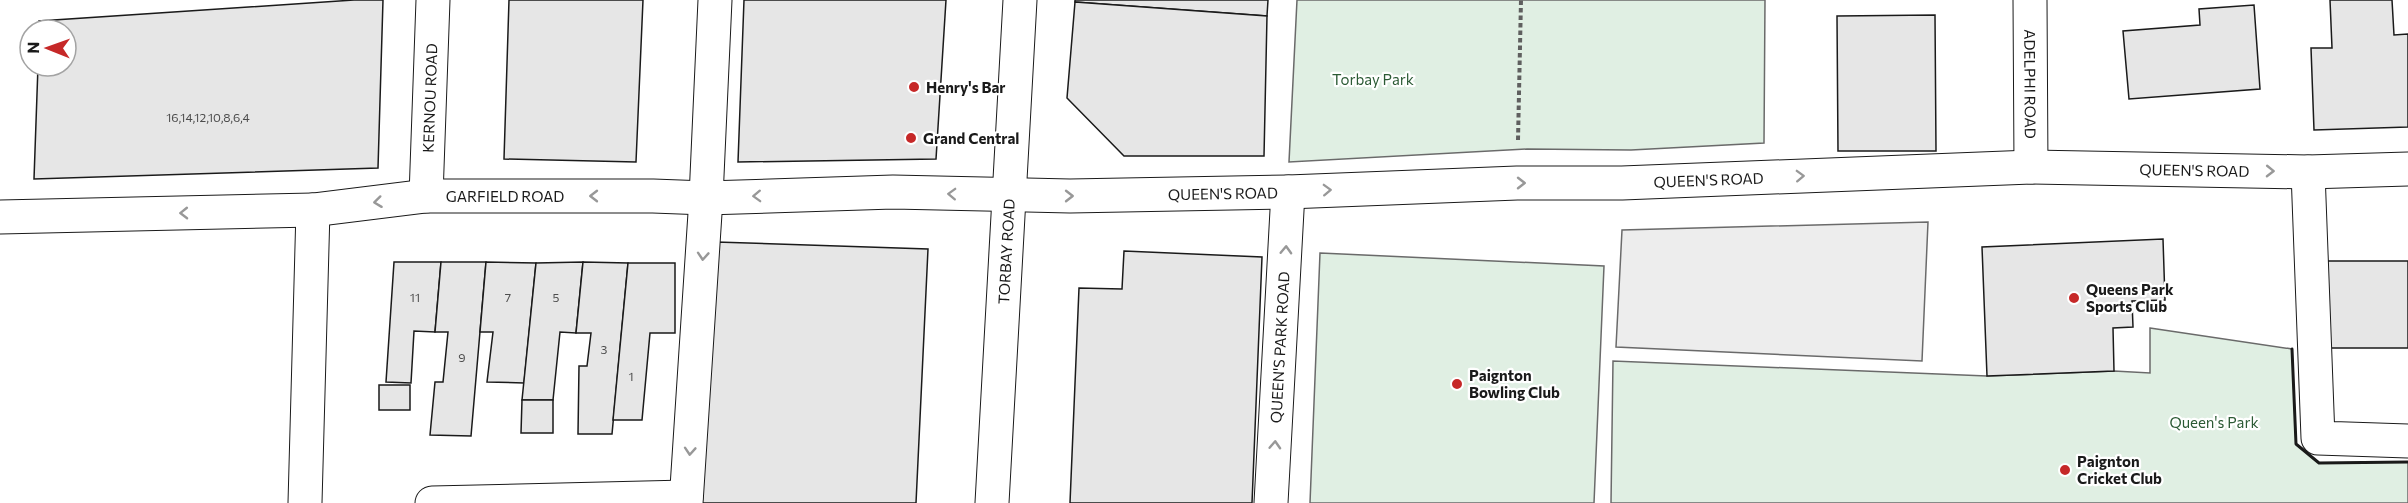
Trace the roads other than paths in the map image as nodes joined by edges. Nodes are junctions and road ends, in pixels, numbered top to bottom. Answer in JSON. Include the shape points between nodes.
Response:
{"nodes":[{"id":1,"x":433,"y":0,"type":"edge"},
{"id":2,"x":715,"y":0,"type":"edge"},
{"id":3,"x":1020,"y":0,"type":"edge"},
{"id":4,"x":2030,"y":0,"type":"edge"},
{"id":5,"x":2031,"y":167,"type":"junction"},
{"id":6,"x":2408,"y":168,"type":"edge"},
{"id":7,"x":2308,"y":172,"type":"junction"},
{"id":8,"x":1288,"y":192,"type":"junction"},
{"id":9,"x":1010,"y":195,"type":"junction"},
{"id":10,"x":426,"y":196,"type":"junction"},
{"id":11,"x":706,"y":198,"type":"junction"},
{"id":12,"x":313,"y":210,"type":"junction"},
{"id":13,"x":0,"y":217,"type":"edge"},
{"id":14,"x":2408,"y":441,"type":"edge"},
{"id":15,"x":686,"y":500,"type":"edge"},
{"id":16,"x":305,"y":503,"type":"edge"},
{"id":17,"x":432,"y":503,"type":"edge"},
{"id":18,"x":992,"y":503,"type":"edge"},
{"id":19,"x":1271,"y":503,"type":"edge"}],
"edges":[{"from":1,"to":10,"type":"street","name":"KERNOU ROAD"},
{"from":2,"to":11,"type":"street"},
{"from":3,"to":9,"type":"street","name":"TORBAY ROAD"},
{"from":4,"to":5,"type":"street","name":"ADELPHI ROAD"},
{"from":5,"to":7,"type":"street","name":"QUEEN'S ROAD","one_way":true},
{"from":8,"to":5,"type":"street","name":"QUEEN'S ROAD","one_way":true},
{"from":6,"to":7,"type":"street","name":"QUEEN'S ROAD"},
{"from":7,"to":14,"type":"street","via":[[2318,438]]},
{"from":9,"to":8,"type":"street","name":"QUEEN'S ROAD","one_way":true},
{"from":19,"to":8,"type":"street","name":"QUEEN'S PARK ROAD","one_way":true},
{"from":9,"to":11,"type":"street","name":"GARFIELD ROAD","one_way":true,"via":[[893,192]]},
{"from":9,"to":18,"type":"street","name":"TORBAY ROAD"},
{"from":11,"to":10,"type":"street","name":"GARFIELD ROAD","one_way":true},
{"from":10,"to":12,"type":"street","name":"GARFIELD ROAD","one_way":true},
{"from":11,"to":15,"type":"street","one_way":true},
{"from":12,"to":13,"type":"street","name":"GARFIELD ROAD","one_way":true},
{"from":12,"to":16,"type":"street"},
{"from":15,"to":17,"type":"street"}]}
